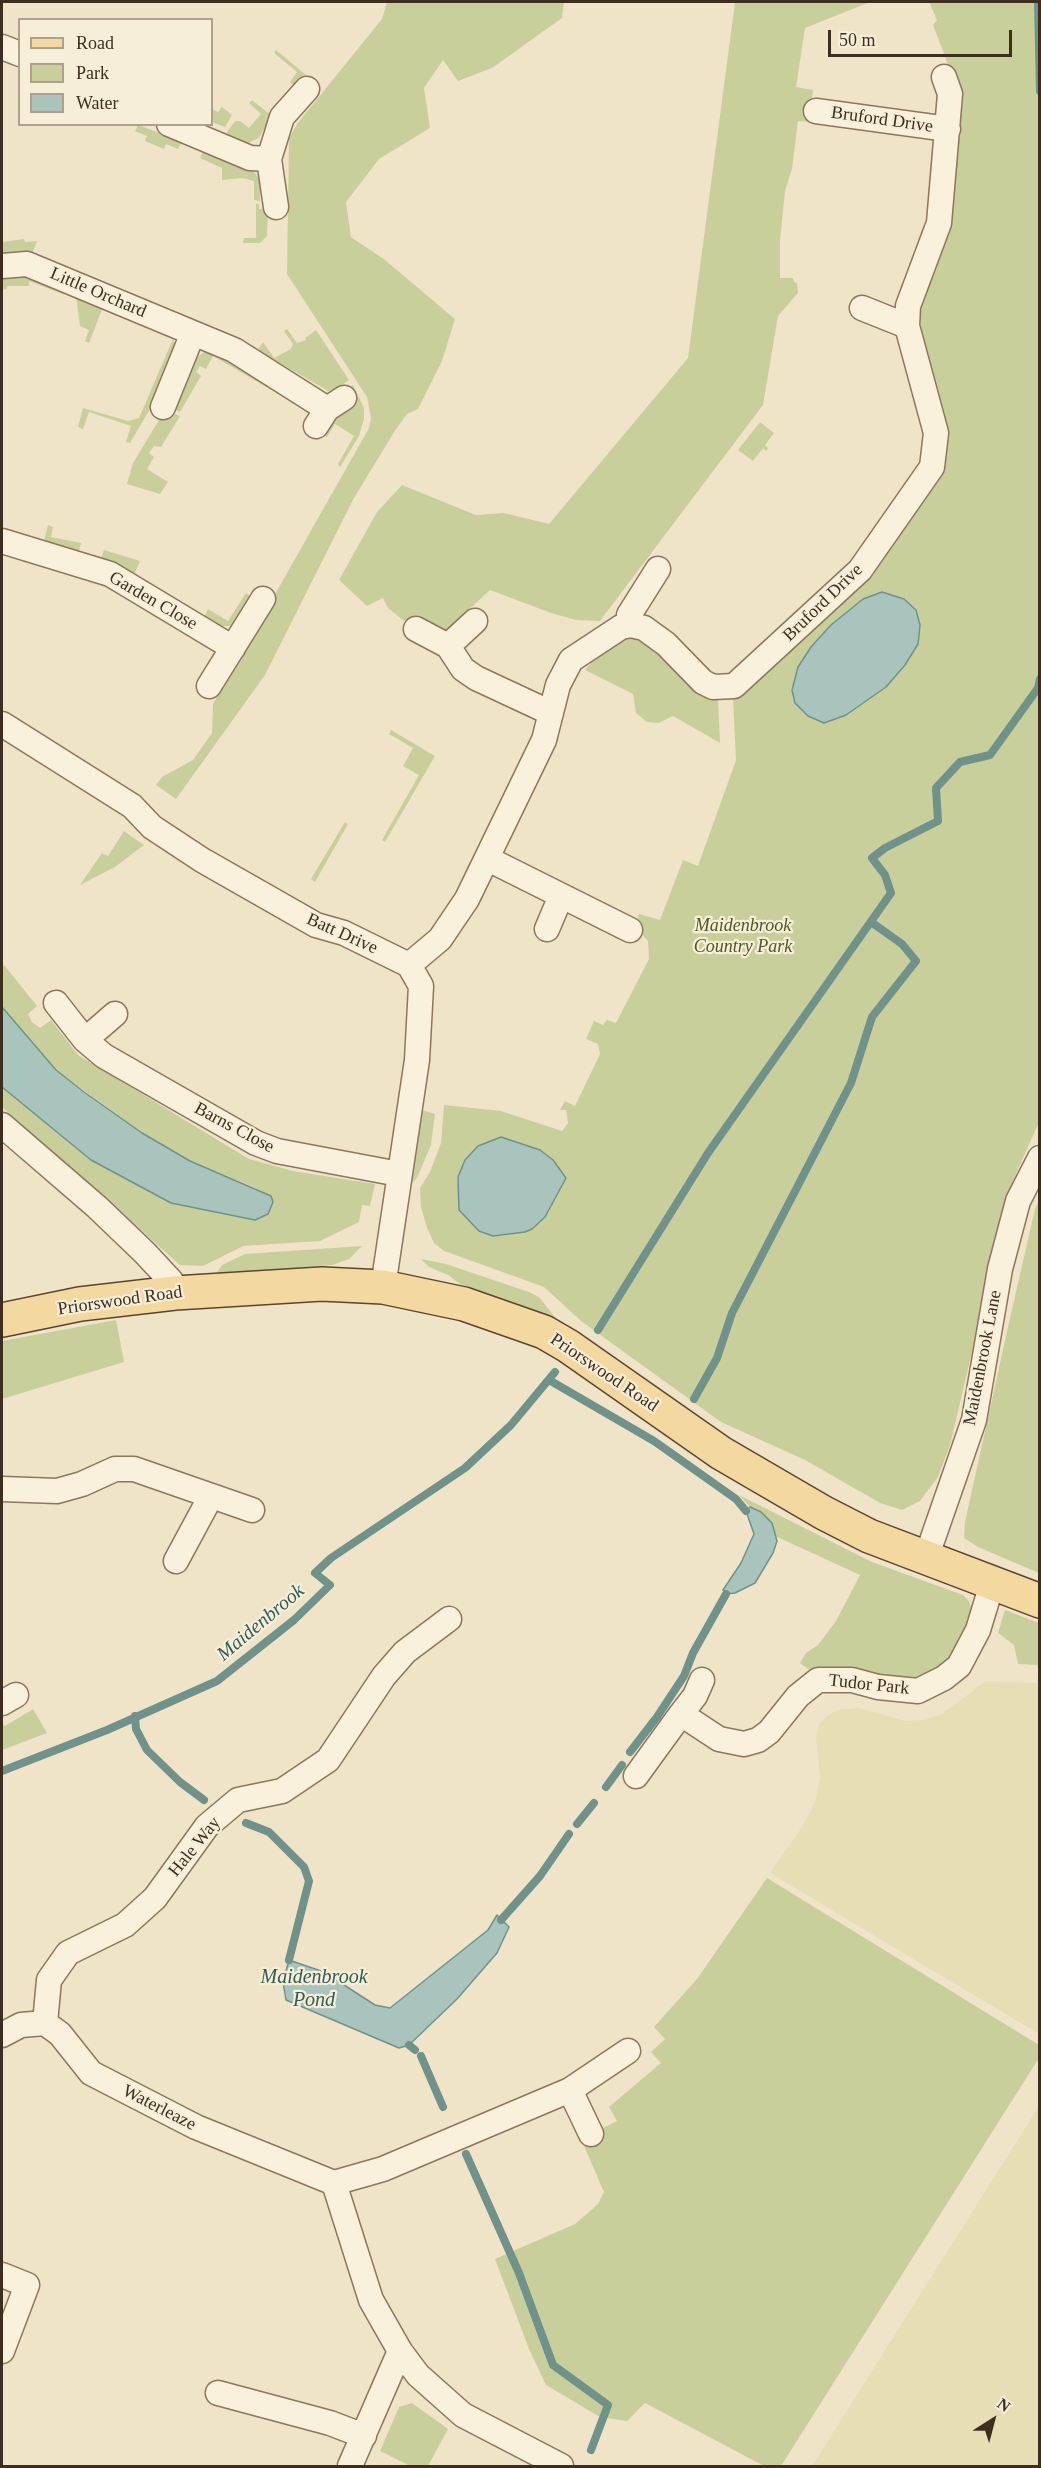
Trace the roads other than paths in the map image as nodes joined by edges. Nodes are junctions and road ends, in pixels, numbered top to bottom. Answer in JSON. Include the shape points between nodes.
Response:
{"nodes":[{"id":1,"x":2,"y":47,"type":"edge"},
{"id":2,"x":18,"y":53,"type":"edge"},
{"id":3,"x":944,"y":77,"type":"dead end"},
{"id":4,"x":307,"y":89,"type":"dead end"},
{"id":5,"x":816,"y":111,"type":"dead end"},
{"id":6,"x":174,"y":126,"type":"edge"},
{"id":7,"x":948,"y":129,"type":"junction"},
{"id":8,"x":269,"y":159,"type":"junction"},
{"id":9,"x":276,"y":207,"type":"dead end"},
{"id":10,"x":2,"y":266,"type":"edge"},
{"id":11,"x":862,"y":309,"type":"dead end"},
{"id":12,"x":908,"y":326,"type":"junction"},
{"id":13,"x":193,"y":333,"type":"junction"},
{"id":14,"x":163,"y":407,"type":"dead end"},
{"id":15,"x":329,"y":411,"type":"dead end"},
{"id":16,"x":2,"y":541,"type":"edge"},
{"id":17,"x":658,"y":569,"type":"dead end"},
{"id":18,"x":263,"y":599,"type":"dead end"},
{"id":19,"x":475,"y":621,"type":"dead end"},
{"id":20,"x":631,"y":625,"type":"junction"},
{"id":21,"x":416,"y":629,"type":"dead end"},
{"id":22,"x":448,"y":646,"type":"junction"},
{"id":23,"x":232,"y":648,"type":"junction"},
{"id":24,"x":209,"y":686,"type":"dead end"},
{"id":25,"x":551,"y":713,"type":"junction"},
{"id":26,"x":2,"y":724,"type":"edge"},
{"id":27,"x":488,"y":859,"type":"junction"},
{"id":28,"x":561,"y":896,"type":"junction"},
{"id":29,"x":547,"y":929,"type":"dead end"},
{"id":30,"x":630,"y":930,"type":"dead end"},
{"id":31,"x":409,"y":965,"type":"junction"},
{"id":32,"x":56,"y":1003,"type":"dead end"},
{"id":33,"x":114,"y":1014,"type":"dead end"},
{"id":34,"x":85,"y":1040,"type":"junction"},
{"id":35,"x":2,"y":1125,"type":"edge"},
{"id":36,"x":1040,"y":1158,"type":"edge"},
{"id":37,"x":399,"y":1174,"type":"junction"},
{"id":38,"x":383,"y":1287,"type":"junction"},
{"id":39,"x":175,"y":1293,"type":"junction"},
{"id":40,"x":2,"y":1320,"type":"edge"},
{"id":41,"x":2,"y":1489,"type":"edge"},
{"id":42,"x":211,"y":1496,"type":"junction"},
{"id":43,"x":252,"y":1510,"type":"dead end"},
{"id":44,"x":926,"y":1558,"type":"junction"},
{"id":45,"x":176,"y":1561,"type":"dead end"},
{"id":46,"x":992,"y":1584,"type":"junction"},
{"id":47,"x":1040,"y":1601,"type":"edge"},
{"id":48,"x":449,"y":1619,"type":"dead end"},
{"id":49,"x":702,"y":1680,"type":"dead end"},
{"id":50,"x":681,"y":1714,"type":"junction"},
{"id":51,"x":636,"y":1776,"type":"dead end"},
{"id":52,"x":45,"y":2023,"type":"junction"},
{"id":53,"x":2,"y":2036,"type":"edge"},
{"id":54,"x":628,"y":2051,"type":"dead end"},
{"id":55,"x":570,"y":2090,"type":"junction"},
{"id":56,"x":591,"y":2134,"type":"dead end"},
{"id":57,"x":334,"y":2183,"type":"junction"},
{"id":58,"x":2,"y":2275,"type":"edge"},
{"id":59,"x":2,"y":2351,"type":"edge"},
{"id":60,"x":400,"y":2351,"type":"junction"},
{"id":61,"x":218,"y":2393,"type":"dead end"},
{"id":62,"x":364,"y":2436,"type":"junction"},
{"id":63,"x":350,"y":2466,"type":"edge"},
{"id":64,"x":561,"y":2466,"type":"edge"}],
"edges":[{"from":1,"to":2,"type":"street"},
{"from":3,"to":7,"type":"street","name":"Bruford Drive","via":[[951,94]]},
{"from":4,"to":8,"type":"street","via":[[282,117]]},
{"from":5,"to":7,"type":"street","name":"Bruford Drive"},
{"from":6,"to":8,"type":"street","via":[[250,158]]},
{"from":7,"to":12,"type":"street","name":"Bruford Drive","via":[[939,223],[908,306]]},
{"from":8,"to":9,"type":"street"},
{"from":10,"to":13,"type":"street","name":"Little Orchard","via":[[27,264]]},
{"from":11,"to":12,"type":"street"},
{"from":12,"to":20,"type":"street","name":"Bruford Drive","via":[[936,434],[932,466],[860,570],[734,686],[714,687],[703,682],[666,644],[644,628]]},
{"from":13,"to":14,"type":"street"},
{"from":13,"to":15,"type":"street","name":"Little Orchard","via":[[234,350]]},
{"from":16,"to":23,"type":"street","name":"Garden Close","via":[[110,574]]},
{"from":17,"to":20,"type":"street","via":[[629,615]]},
{"from":18,"to":23,"type":"street"},
{"from":19,"to":22,"type":"street"},
{"from":20,"to":25,"type":"street","via":[[621,627],[571,660],[558,685]]},
{"from":21,"to":22,"type":"street"},
{"from":22,"to":25,"type":"street","via":[[463,669],[476,678]]},
{"from":23,"to":24,"type":"street"},
{"from":25,"to":27,"type":"street","via":[[544,740]]},
{"from":26,"to":31,"type":"street","name":"Batt Drive","via":[[132,806],[152,827],[202,860],[316,925],[344,933]]},
{"from":27,"to":28,"type":"street"},
{"from":27,"to":31,"type":"street","via":[[440,939]]},
{"from":28,"to":29,"type":"street"},
{"from":28,"to":30,"type":"street"},
{"from":31,"to":37,"type":"street","via":[[421,986],[417,1060]]},
{"from":32,"to":34,"type":"street","name":"Barns Close"},
{"from":33,"to":34,"type":"street"},
{"from":34,"to":37,"type":"street","name":"Barns Close","via":[[104,1056],[265,1147]]},
{"from":35,"to":39,"type":"street","via":[[137,1245],[171,1281]]},
{"from":36,"to":44,"type":"street","name":"Maidenbrook Lane","via":[[1018,1201],[1000,1269],[974,1420]]},
{"from":37,"to":38,"type":"street"},
{"from":38,"to":39,"type":"main road","name":"Priorswood Road","via":[[322,1284]]},
{"from":38,"to":44,"type":"main road","name":"Priorswood Road","via":[[464,1304],[544,1332],[778,1489],[869,1536]]},
{"from":39,"to":40,"type":"main road","name":"Priorswood Road","via":[[81,1304]]},
{"from":41,"to":42,"type":"street","via":[[57,1491],[115,1470],[134,1469]]},
{"from":42,"to":43,"type":"street"},
{"from":42,"to":45,"type":"street"},
{"from":44,"to":46,"type":"main road","name":"Priorswood Road"},
{"from":46,"to":47,"type":"main road","name":"Priorswood Road"},
{"from":46,"to":50,"type":"street","name":"Tudor Park","via":[[978,1630],[959,1666],[918,1691],[852,1680],[818,1680],[798,1696],[769,1732],[744,1744],[719,1739]]},
{"from":48,"to":52,"type":"street","name":"Hale Way","via":[[405,1652],[384,1676],[328,1760],[282,1791],[238,1800],[207,1826],[155,1898],[125,1925],[68,1953],[49,1980]]},
{"from":49,"to":50,"type":"street"},
{"from":50,"to":51,"type":"street"},
{"from":52,"to":53,"type":"street","via":[[21,2025]]},
{"from":52,"to":57,"type":"street","name":"Waterleaze","via":[[60,2034],[91,2073],[196,2127]]},
{"from":54,"to":55,"type":"street"},
{"from":55,"to":56,"type":"street"},
{"from":55,"to":57,"type":"street","via":[[383,2169]]},
{"from":57,"to":60,"type":"street","via":[[371,2300]]},
{"from":58,"to":59,"type":"street","via":[[27,2285]]},
{"from":60,"to":62,"type":"street"},
{"from":60,"to":64,"type":"street","via":[[418,2375],[463,2415]]},
{"from":61,"to":62,"type":"street"},
{"from":62,"to":63,"type":"street"}]}
